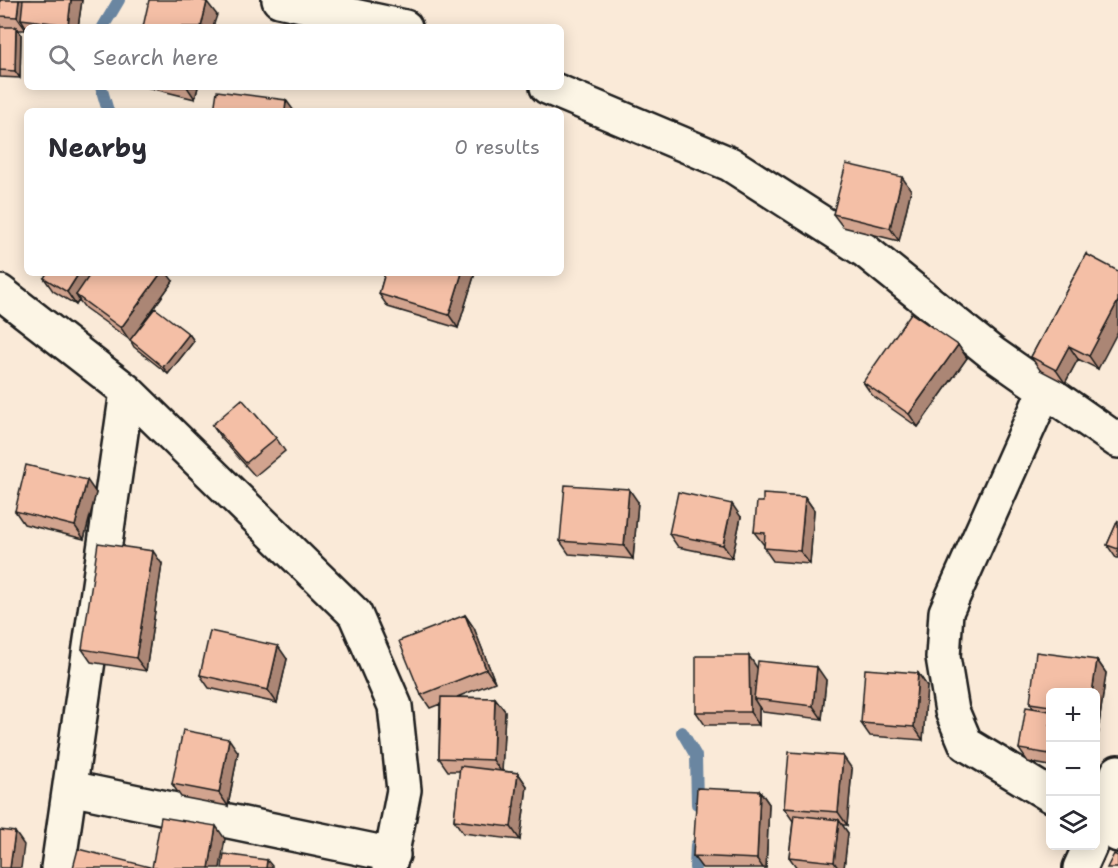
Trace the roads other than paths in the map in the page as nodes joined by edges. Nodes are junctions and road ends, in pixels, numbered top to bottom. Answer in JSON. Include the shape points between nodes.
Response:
{"nodes":[{"id":1,"x":279,"y":0,"type":"edge"},
{"id":2,"x":404,"y":17,"type":"edge"},
{"id":3,"x":554,"y":90,"type":"edge"},
{"id":4,"x":0,"y":292,"type":"edge"},
{"id":5,"x":1045,"y":390,"type":"junction"},
{"id":6,"x":127,"y":391,"type":"junction"},
{"id":7,"x":1118,"y":441,"type":"edge"},
{"id":8,"x":1118,"y":772,"type":"edge"},
{"id":9,"x":70,"y":788,"type":"junction"},
{"id":10,"x":1046,"y":793,"type":"edge"},
{"id":11,"x":1100,"y":829,"type":"edge"},
{"id":12,"x":1090,"y":850,"type":"edge"},
{"id":13,"x":391,"y":861,"type":"edge"},
{"id":14,"x":58,"y":868,"type":"edge"},
{"id":15,"x":1080,"y":868,"type":"edge"}],
"edges":[{"from":1,"to":2,"type":"street"},
{"from":3,"to":5,"type":"street","via":[[730,164],[864,250],[992,353]]},
{"from":4,"to":6,"type":"street"},
{"from":5,"to":7,"type":"street"},
{"from":5,"to":10,"type":"street","via":[[946,612],[943,657],[952,711],[966,744]]},
{"from":6,"to":9,"type":"street"},
{"from":6,"to":13,"type":"street","via":[[355,614],[395,706],[404,790]]},
{"from":8,"to":11,"type":"street"},
{"from":9,"to":13,"type":"street"},
{"from":9,"to":14,"type":"street"},
{"from":12,"to":15,"type":"street"}]}
